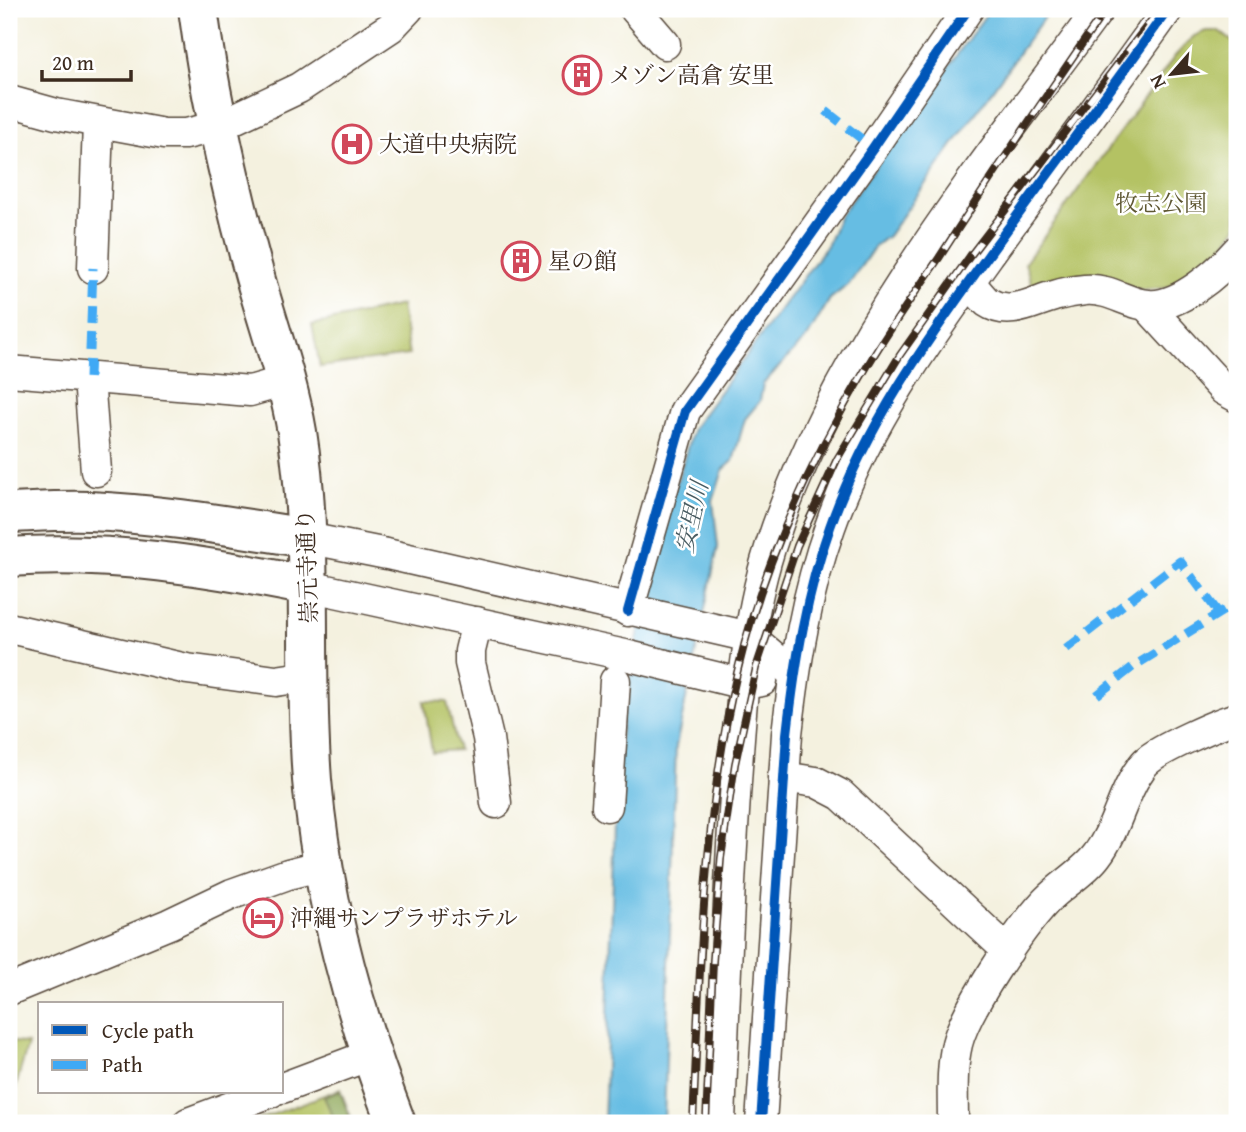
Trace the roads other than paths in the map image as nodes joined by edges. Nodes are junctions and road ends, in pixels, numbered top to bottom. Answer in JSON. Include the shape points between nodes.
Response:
{"nodes":[{"id":1,"x":198,"y":9,"type":"edge"},
{"id":2,"x":408,"y":9,"type":"edge"},
{"id":3,"x":635,"y":9,"type":"edge"},
{"id":4,"x":968,"y":9,"type":"edge"},
{"id":5,"x":1098,"y":9,"type":"edge"},
{"id":6,"x":1168,"y":9,"type":"edge"},
{"id":7,"x":665,"y":44,"type":"dead end"},
{"id":8,"x":9,"y":101,"type":"edge"},
{"id":9,"x":99,"y":123,"type":"junction"},
{"id":10,"x":219,"y":126,"type":"junction"},
{"id":11,"x":1237,"y":251,"type":"edge"},
{"id":12,"x":93,"y":268,"type":"dead end"},
{"id":13,"x":969,"y":282,"type":"junction"},
{"id":14,"x":1147,"y":306,"type":"junction"},
{"id":15,"x":9,"y":371,"type":"edge"},
{"id":16,"x":89,"y":378,"type":"junction"},
{"id":17,"x":285,"y":381,"type":"junction"},
{"id":18,"x":1237,"y":397,"type":"edge"},
{"id":19,"x":96,"y":471,"type":"dead end"},
{"id":20,"x":9,"y":513,"type":"edge"},
{"id":21,"x":307,"y":538,"type":"junction"},
{"id":22,"x":9,"y":557,"type":"edge"},
{"id":23,"x":308,"y":586,"type":"junction"},
{"id":24,"x":631,"y":611,"type":"junction"},
{"id":25,"x":477,"y":622,"type":"junction"},
{"id":26,"x":9,"y":628,"type":"edge"},
{"id":27,"x":750,"y":637,"type":"junction"},
{"id":28,"x":620,"y":668,"type":"junction"},
{"id":29,"x":794,"y":674,"type":"junction"},
{"id":30,"x":309,"y":676,"type":"junction"},
{"id":31,"x":744,"y":684,"type":"junction"},
{"id":32,"x":1237,"y":718,"type":"edge"},
{"id":33,"x":783,"y":777,"type":"junction"},
{"id":34,"x":496,"y":803,"type":"dead end"},
{"id":35,"x":607,"y":806,"type":"dead end"},
{"id":36,"x":323,"y":865,"type":"junction"},
{"id":37,"x":1009,"y":951,"type":"junction"},
{"id":38,"x":9,"y":990,"type":"edge"},
{"id":39,"x":370,"y":1055,"type":"junction"},
{"id":40,"x":284,"y":1087,"type":"edge"},
{"id":41,"x":266,"y":1094,"type":"edge"},
{"id":42,"x":188,"y":1123,"type":"edge"},
{"id":43,"x":396,"y":1123,"type":"edge"},
{"id":44,"x":720,"y":1123,"type":"edge"},
{"id":45,"x":761,"y":1123,"type":"edge"},
{"id":46,"x":953,"y":1123,"type":"edge"}],
"edges":[{"from":1,"to":10,"type":"main road","name":"崇元寺通り"},
{"from":2,"to":10,"type":"street","via":[[391,27],[299,88]]},
{"from":3,"to":7,"type":"street"},
{"from":4,"to":24,"type":"street","via":[[685,411]]},
{"from":5,"to":27,"type":"street","via":[[991,155],[849,370],[786,503],[760,584]]},
{"from":6,"to":13,"type":"street"},
{"from":8,"to":9,"type":"street"},
{"from":9,"to":10,"type":"street","via":[[164,134]]},
{"from":9,"to":12,"type":"street"},
{"from":10,"to":17,"type":"main road","name":"崇元寺通り","via":[[242,230]]},
{"from":11,"to":14,"type":"street","via":[[1218,273],[1191,291]]},
{"from":13,"to":14,"type":"street","via":[[987,302],[1001,309],[1091,290]]},
{"from":13,"to":29,"type":"street","via":[[890,398],[846,485],[820,557]]},
{"from":14,"to":18,"type":"street","via":[[1224,390]]},
{"from":15,"to":16,"type":"street"},
{"from":16,"to":17,"type":"street","via":[[250,391]]},
{"from":16,"to":19,"type":"street"},
{"from":17,"to":21,"type":"main road","name":"崇元寺通り","via":[[300,455]]},
{"from":20,"to":21,"type":"main road","via":[[124,513]]},
{"from":21,"to":23,"type":"main road","name":"崇元寺通り"},
{"from":21,"to":24,"type":"street"},
{"from":22,"to":23,"type":"main road","via":[[136,558]]},
{"from":23,"to":25,"type":"street"},
{"from":23,"to":30,"type":"main road","name":"崇元寺通り"},
{"from":24,"to":27,"type":"street"},
{"from":25,"to":28,"type":"street"},
{"from":25,"to":34,"type":"street","via":[[470,663],[488,738]]},
{"from":26,"to":30,"type":"street","via":[[187,669],[276,681]]},
{"from":27,"to":29,"type":"street"},
{"from":27,"to":31,"type":"street"},
{"from":28,"to":31,"type":"street","via":[[702,675]]},
{"from":28,"to":35,"type":"street"},
{"from":29,"to":31,"type":"street"},
{"from":29,"to":33,"type":"street"},
{"from":30,"to":36,"type":"main road","name":"崇元寺通り","via":[[312,780]]},
{"from":31,"to":44,"type":"street","via":[[732,831]]},
{"from":32,"to":37,"type":"street","via":[[1147,761],[1097,856],[1037,911]]},
{"from":33,"to":37,"type":"street","via":[[816,782],[841,795]]},
{"from":33,"to":45,"type":"street"},
{"from":36,"to":38,"type":"street","via":[[232,894]]},
{"from":36,"to":39,"type":"main road","name":"崇元寺通り","via":[[343,964]]},
{"from":37,"to":46,"type":"street","via":[[963,1024],[956,1046]]},
{"from":39,"to":40,"type":"street"},
{"from":39,"to":43,"type":"main road","name":"崇元寺通り"},
{"from":41,"to":42,"type":"street"}]}
